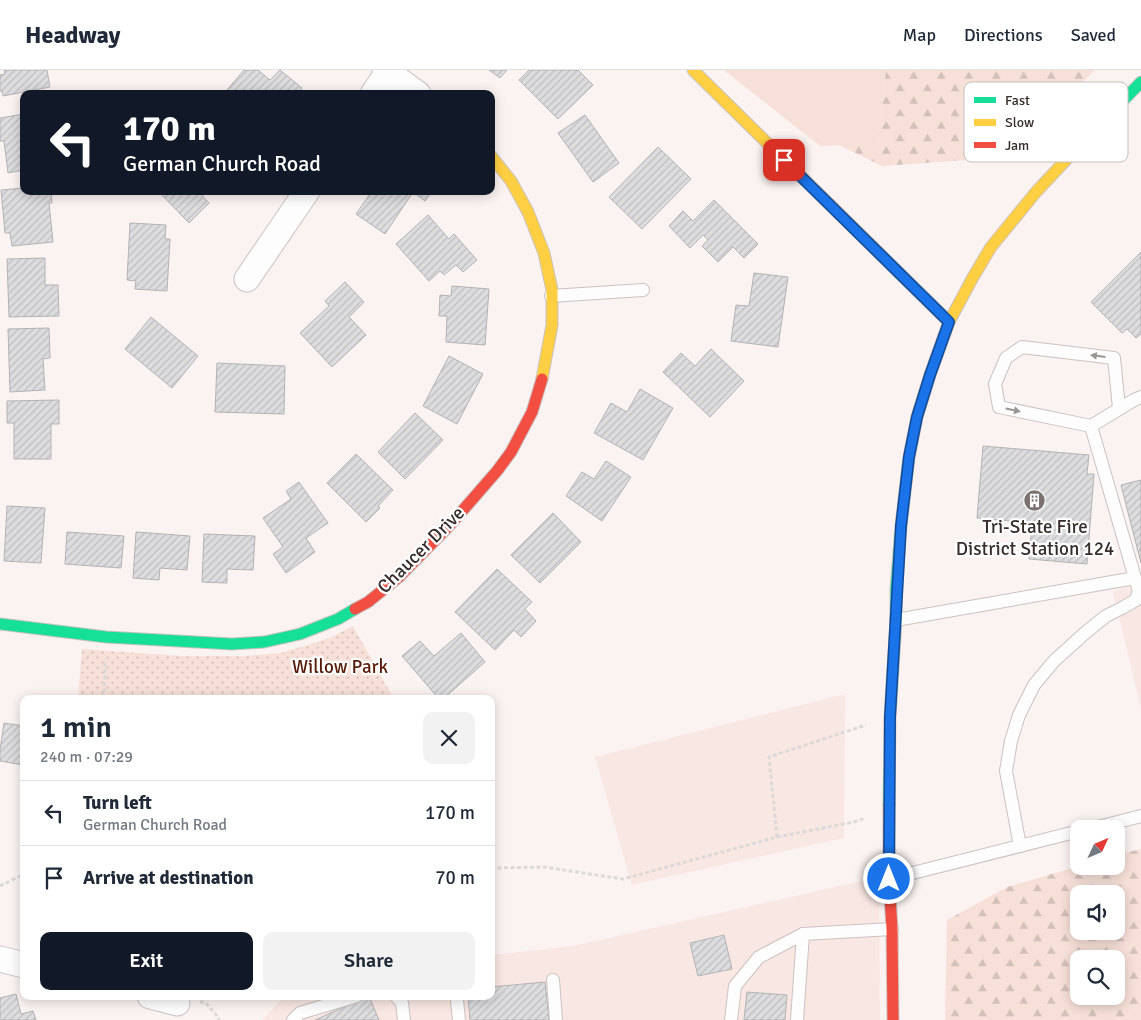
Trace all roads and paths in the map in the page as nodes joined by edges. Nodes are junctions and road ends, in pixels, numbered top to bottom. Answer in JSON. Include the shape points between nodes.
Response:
{"nodes":[{"id":1,"x":692,"y":70,"type":"edge"},
{"id":2,"x":387,"y":71,"type":"edge"},
{"id":3,"x":1141,"y":82,"type":"edge"},
{"id":4,"x":375,"y":90,"type":"edge"},
{"id":5,"x":413,"y":90,"type":"edge"},
{"id":6,"x":1128,"y":95,"type":"edge"},
{"id":7,"x":495,"y":161,"type":"edge"},
{"id":8,"x":1064,"y":162,"type":"edge"},
{"id":9,"x":304,"y":195,"type":"edge"},
{"id":10,"x":247,"y":279,"type":"dead end"},
{"id":11,"x":643,"y":290,"type":"dead end"},
{"id":12,"x":551,"y":296,"type":"junction"},
{"id":13,"x":949,"y":322,"type":"junction"},
{"id":14,"x":1141,"y":397,"type":"edge"},
{"id":15,"x":1119,"y":408,"type":"junction"},
{"id":16,"x":1091,"y":426,"type":"junction"},
{"id":17,"x":1135,"y":578,"type":"junction"},
{"id":18,"x":1139,"y":604,"type":"edge"},
{"id":19,"x":896,"y":620,"type":"junction"},
{"id":20,"x":0,"y":624,"type":"edge"},
{"id":21,"x":106,"y":637,"type":"junction"},
{"id":22,"x":104,"y":695,"type":"edge"},
{"id":23,"x":890,"y":717,"type":"junction"},
{"id":24,"x":890,"y":810,"type":"junction"},
{"id":25,"x":1141,"y":816,"type":"edge"},
{"id":26,"x":1125,"y":820,"type":"edge"},
{"id":27,"x":1070,"y":834,"type":"edge"},
{"id":28,"x":778,"y":837,"type":"junction"},
{"id":29,"x":1020,"y":846,"type":"junction"},
{"id":30,"x":495,"y":868,"type":"edge"},
{"id":31,"x":20,"y":876,"type":"edge"},
{"id":32,"x":889,"y":879,"type":"junction"},
{"id":33,"x":0,"y":886,"type":"edge"},
{"id":34,"x":892,"y":929,"type":"junction"},
{"id":35,"x":803,"y":934,"type":"junction"},
{"id":36,"x":0,"y":959,"type":"edge"},
{"id":37,"x":20,"y":964,"type":"edge"},
{"id":38,"x":553,"y":980,"type":"dead end"},
{"id":39,"x":165,"y":1000,"type":"edge"},
{"id":40,"x":344,"y":1000,"type":"edge"},
{"id":41,"x":399,"y":1000,"type":"edge"},
{"id":42,"x":457,"y":1000,"type":"dead end"},
{"id":43,"x":176,"y":1003,"type":"dead end"},
{"id":44,"x":293,"y":1020,"type":"edge"},
{"id":45,"x":404,"y":1020,"type":"edge"},
{"id":46,"x":459,"y":1020,"type":"edge"},
{"id":47,"x":556,"y":1020,"type":"edge"},
{"id":48,"x":731,"y":1020,"type":"edge"},
{"id":49,"x":798,"y":1020,"type":"edge"},
{"id":50,"x":893,"y":1020,"type":"edge"}],
"edges":[{"from":1,"to":13,"type":"street"},
{"from":2,"to":4,"type":"street"},
{"from":2,"to":5,"type":"street"},
{"from":3,"to":6,"type":"street"},
{"from":7,"to":12,"type":"street","name":"Chaucer Drive","via":[[511,181],[528,212],[544,253]]},
{"from":8,"to":13,"type":"street","via":[[991,247]]},
{"from":9,"to":10,"type":"street"},
{"from":11,"to":12,"type":"lane"},
{"from":12,"to":21,"type":"street","name":"Chaucer Drive","via":[[552,325],[544,371],[532,412],[511,452],[450,525],[399,577],[368,602],[338,619],[300,634],[264,642],[232,644]]},
{"from":13,"to":19,"type":"street","via":[[917,417],[909,457]]},
{"from":14,"to":15,"type":"lane"},
{"from":15,"to":16,"type":"lane"},
{"from":15,"to":16,"type":"lane","one_way":true,"via":[[1114,358],[1022,347],[1006,358],[995,384],[999,407]]},
{"from":16,"to":17,"type":"lane"},
{"from":17,"to":18,"type":"lane"},
{"from":17,"to":19,"type":"lane"},
{"from":18,"to":29,"type":"lane","via":[[1106,616],[1084,633],[1034,685],[1019,715],[1006,771]]},
{"from":19,"to":23,"type":"street"},
{"from":20,"to":21,"type":"street","name":"Chaucer Drive"},
{"from":21,"to":22,"type":"path"},
{"from":23,"to":24,"type":"street"},
{"from":23,"to":28,"type":"path","via":[[769,757]]},
{"from":24,"to":28,"type":"path","via":[[854,822]]},
{"from":24,"to":32,"type":"street"},
{"from":25,"to":26,"type":"lane"},
{"from":27,"to":29,"type":"lane"},
{"from":28,"to":30,"type":"path","via":[[623,879],[544,867]]},
{"from":29,"to":32,"type":"lane"},
{"from":31,"to":33,"type":"path"},
{"from":32,"to":34,"type":"street"},
{"from":34,"to":35,"type":"lane"},
{"from":34,"to":50,"type":"street"},
{"from":35,"to":48,"type":"lane","via":[[759,958],[735,986]]},
{"from":35,"to":49,"type":"lane"},
{"from":36,"to":37,"type":"street"},
{"from":38,"to":47,"type":"lane"},
{"from":39,"to":43,"type":"street"},
{"from":40,"to":44,"type":"lane","via":[[300,1013]]},
{"from":41,"to":45,"type":"lane"},
{"from":42,"to":46,"type":"lane"}]}
